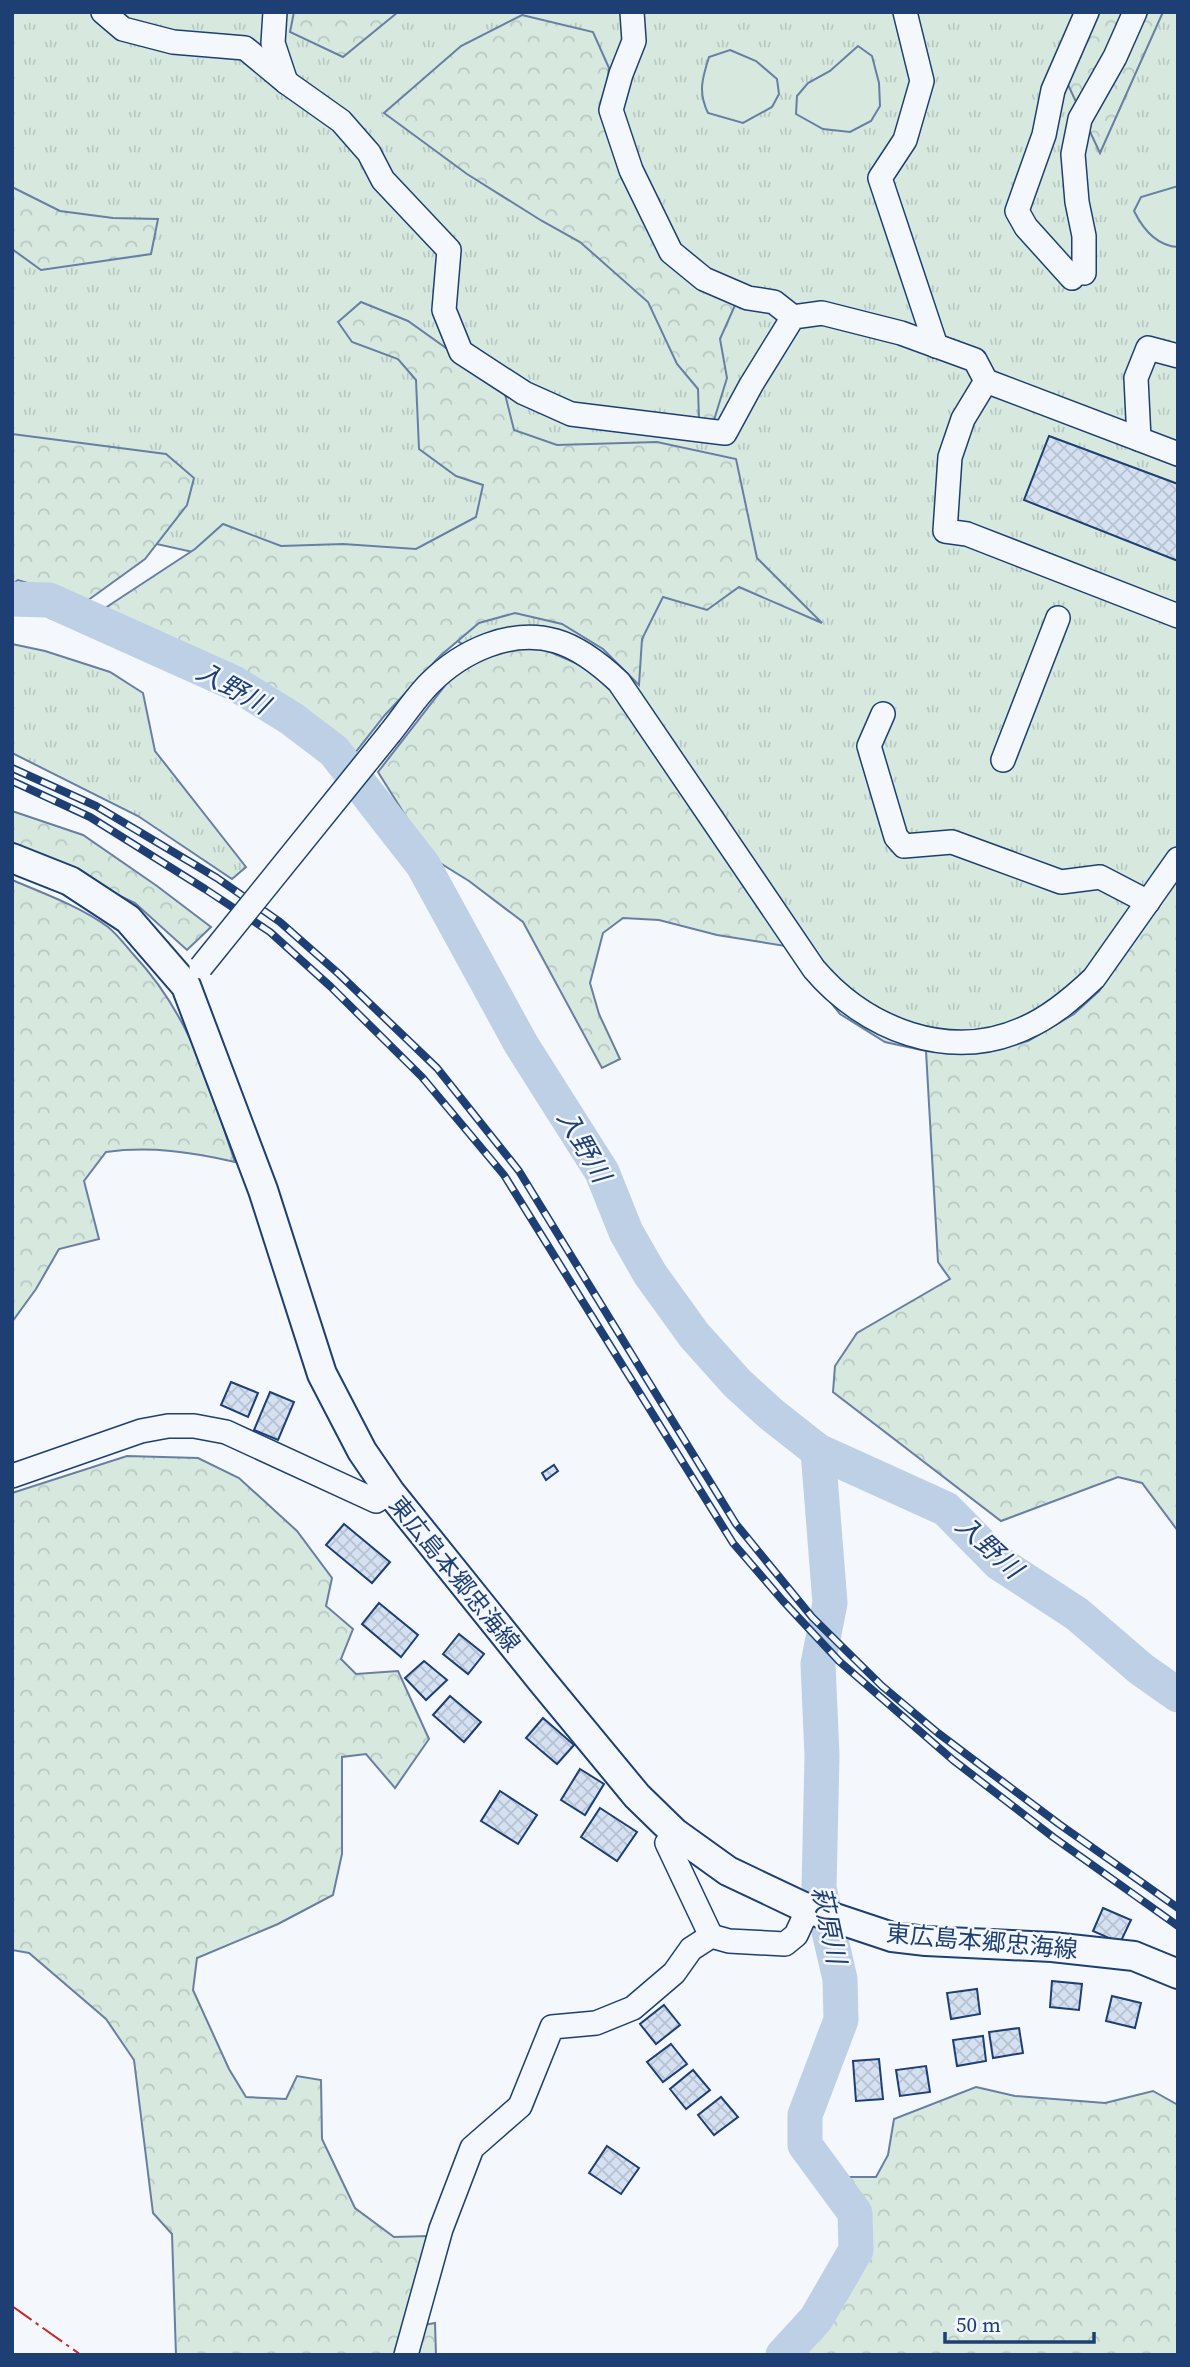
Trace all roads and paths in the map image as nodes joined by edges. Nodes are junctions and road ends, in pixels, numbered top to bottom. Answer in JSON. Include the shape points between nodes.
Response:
{"nodes":[{"id":1,"x":103,"y":12,"type":"edge"},
{"id":2,"x":275,"y":12,"type":"edge"},
{"id":3,"x":632,"y":12,"type":"edge"},
{"id":4,"x":905,"y":12,"type":"edge"},
{"id":5,"x":1087,"y":12,"type":"edge"},
{"id":6,"x":1135,"y":12,"type":"edge"},
{"id":7,"x":286,"y":82,"type":"junction"},
{"id":8,"x":793,"y":317,"type":"junction"},
{"id":9,"x":936,"y":346,"type":"junction"},
{"id":10,"x":1178,"y":356,"type":"edge"},
{"id":11,"x":986,"y":381,"type":"junction"},
{"id":12,"x":1139,"y":439,"type":"junction"},
{"id":13,"x":1178,"y":454,"type":"edge"},
{"id":14,"x":1178,"y":616,"type":"edge"},
{"id":15,"x":1058,"y":618,"type":"dead end"},
{"id":16,"x":883,"y":714,"type":"dead end"},
{"id":17,"x":1003,"y":760,"type":"dead end"},
{"id":18,"x":12,"y":859,"type":"edge"},
{"id":19,"x":1178,"y":859,"type":"edge"},
{"id":20,"x":1148,"y":902,"type":"junction"},
{"id":21,"x":193,"y":976,"type":"junction"},
{"id":22,"x":12,"y":1476,"type":"edge"},
{"id":23,"x":390,"y":1492,"type":"junction"},
{"id":24,"x":675,"y":1833,"type":"junction"},
{"id":25,"x":808,"y":1909,"type":"junction"},
{"id":26,"x":710,"y":1936,"type":"junction"},
{"id":27,"x":1178,"y":1974,"type":"edge"},
{"id":28,"x":406,"y":2355,"type":"edge"}],
"edges":[{"from":1,"to":7,"type":"street","via":[[123,29],[173,42],[245,48]]},
{"from":2,"to":7,"type":"street","via":[[273,43]]},
{"from":3,"to":8,"type":"street","via":[[634,41],[611,110],[631,170],[671,252],[704,279],[748,298],[774,302]]},
{"from":4,"to":9,"type":"street","via":[[922,81],[905,140],[880,178]]},
{"from":5,"to":6,"type":"street","via":[[1054,90],[1044,135],[1017,211],[1026,227],[1078,276],[1084,236],[1073,154],[1080,119]]},
{"from":7,"to":8,"type":"street","via":[[341,121],[369,153],[383,180],[449,250],[444,310],[461,352],[524,393],[571,414],[725,433]]},
{"from":8,"to":9,"type":"street","via":[[822,313]]},
{"from":9,"to":11,"type":"street","via":[[975,360]]},
{"from":10,"to":12,"type":"street","via":[[1148,348],[1136,379]]},
{"from":11,"to":12,"type":"street"},
{"from":11,"to":14,"type":"street","via":[[963,419],[950,457],[946,531],[967,534]]},
{"from":12,"to":13,"type":"street"},
{"from":15,"to":17,"type":"street"},
{"from":16,"to":20,"type":"street","via":[[869,746],[895,837],[904,846],[952,842],[1060,882],[1100,877]]},
{"from":18,"to":21,"type":"main road","name":"東広島本郷忠海線","via":[[70,880],[128,919]]},
{"from":19,"to":20,"type":"street"},
{"from":20,"to":21,"type":"street","bridge":true,"via":[[1094,978],[1027,1028],[1002,1037],[940,1042],[885,1025],[832,990],[814,969],[619,682],[580,652],[558,641],[527,636],[493,643],[462,658],[430,683]]},
{"from":21,"to":23,"type":"main road","name":"東広島本郷忠海線","via":[[322,1374],[362,1451]]},
{"from":22,"to":23,"type":"street","via":[[141,1431],[194,1426],[226,1432],[376,1502]]},
{"from":23,"to":24,"type":"main road","name":"東広島本郷忠海線","via":[[637,1796]]},
{"from":24,"to":25,"type":"main road","name":"東広島本郷忠海線","via":[[728,1871]]},
{"from":24,"to":26,"type":"street","via":[[667,1843]]},
{"from":25,"to":26,"type":"street","via":[[796,1935],[785,1944]]},
{"from":25,"to":27,"type":"main road","name":"東広島本郷忠海線","via":[[892,1937],[1135,1956]]},
{"from":26,"to":28,"type":"street","via":[[633,2008],[596,2023],[552,2027],[520,2106],[472,2148],[441,2229]]}]}
